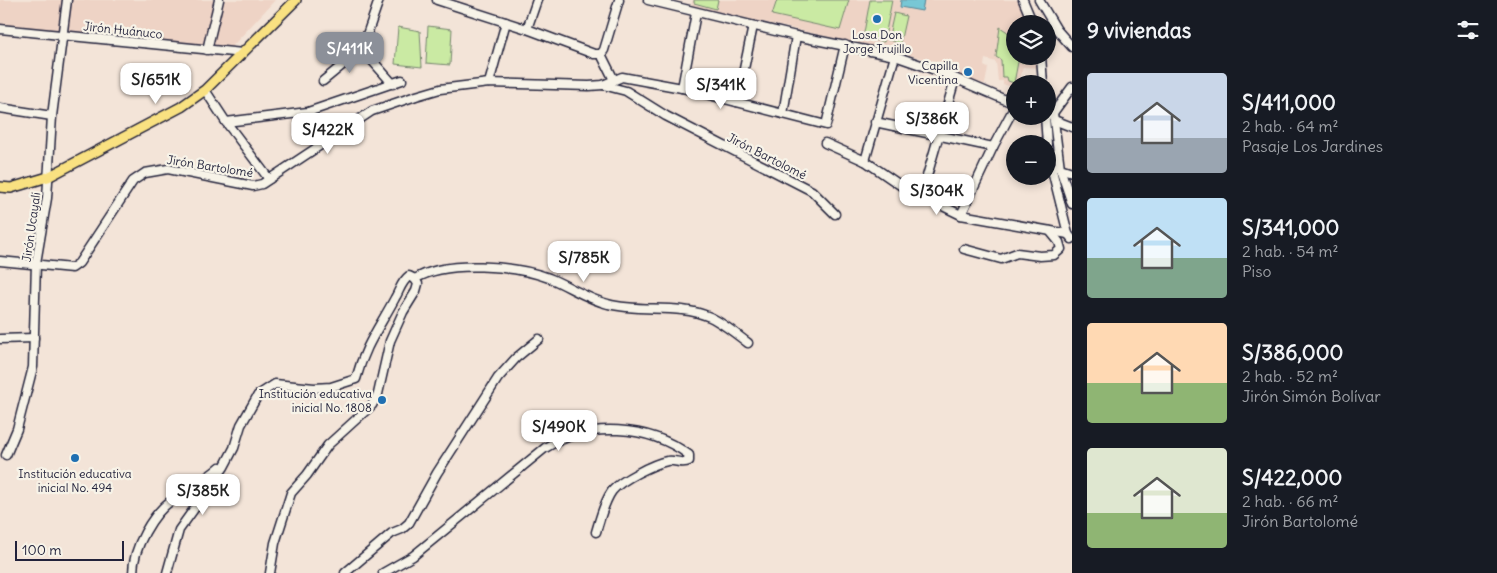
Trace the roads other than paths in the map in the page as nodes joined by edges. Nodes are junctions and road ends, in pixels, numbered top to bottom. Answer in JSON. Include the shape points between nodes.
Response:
{"nodes":[{"id":1,"x":68,"y":0,"type":"edge"},
{"id":2,"x":219,"y":0,"type":"edge"},
{"id":3,"x":296,"y":0,"type":"edge"},
{"id":4,"x":379,"y":0,"type":"edge"},
{"id":5,"x":437,"y":0,"type":"edge"},
{"id":6,"x":537,"y":0,"type":"edge"},
{"id":7,"x":619,"y":0,"type":"edge"},
{"id":8,"x":648,"y":0,"type":"edge"},
{"id":9,"x":1023,"y":0,"type":"edge"},
{"id":10,"x":1039,"y":0,"type":"edge"},
{"id":11,"x":457,"y":3,"type":"edge"},
{"id":12,"x":667,"y":3,"type":"edge"},
{"id":13,"x":696,"y":13,"type":"junction"},
{"id":14,"x":1029,"y":15,"type":"edge"},
{"id":15,"x":506,"y":22,"type":"junction"},
{"id":16,"x":753,"y":26,"type":"junction"},
{"id":17,"x":0,"y":29,"type":"edge"},
{"id":18,"x":527,"y":29,"type":"junction"},
{"id":19,"x":62,"y":35,"type":"junction"},
{"id":20,"x":796,"y":36,"type":"junction"},
{"id":21,"x":845,"y":45,"type":"junction"},
{"id":22,"x":1072,"y":47,"type":"edge"},
{"id":23,"x":362,"y":49,"type":"junction"},
{"id":24,"x":207,"y":50,"type":"junction"},
{"id":25,"x":243,"y":53,"type":"junction"},
{"id":26,"x":601,"y":54,"type":"junction"},
{"id":27,"x":895,"y":56,"type":"junction"},
{"id":28,"x":956,"y":79,"type":"junction"},
{"id":29,"x":402,"y":80,"type":"dead end"},
{"id":30,"x":614,"y":80,"type":"junction"},
{"id":31,"x":323,"y":81,"type":"dead end"},
{"id":32,"x":489,"y":83,"type":"junction"},
{"id":33,"x":393,"y":84,"type":"junction"},
{"id":34,"x":603,"y":85,"type":"junction"},
{"id":35,"x":1072,"y":87,"type":"edge"},
{"id":36,"x":682,"y":88,"type":"junction"},
{"id":37,"x":205,"y":90,"type":"junction"},
{"id":38,"x":1006,"y":101,"type":"edge"},
{"id":39,"x":737,"y":102,"type":"junction"},
{"id":40,"x":0,"y":108,"type":"edge"},
{"id":41,"x":1056,"y":108,"type":"edge"},
{"id":42,"x":783,"y":114,"type":"junction"},
{"id":43,"x":52,"y":116,"type":"junction"},
{"id":44,"x":1056,"y":119,"type":"edge"},
{"id":45,"x":226,"y":122,"type":"junction"},
{"id":46,"x":875,"y":122,"type":"junction"},
{"id":47,"x":1006,"y":122,"type":"edge"},
{"id":48,"x":1052,"y":125,"type":"edge"},
{"id":49,"x":1072,"y":127,"type":"edge"},
{"id":50,"x":939,"y":134,"type":"junction"},
{"id":51,"x":825,"y":143,"type":"dead end"},
{"id":52,"x":993,"y":147,"type":"junction"},
{"id":53,"x":865,"y":161,"type":"junction"},
{"id":54,"x":1056,"y":167,"type":"edge"},
{"id":55,"x":1060,"y":168,"type":"junction"},
{"id":56,"x":1072,"y":172,"type":"edge"},
{"id":57,"x":48,"y":177,"type":"junction"},
{"id":58,"x":269,"y":179,"type":"junction"},
{"id":59,"x":1054,"y":185,"type":"edge"},
{"id":60,"x":0,"y":187,"type":"edge"},
{"id":61,"x":921,"y":197,"type":"junction"},
{"id":62,"x":1072,"y":204,"type":"edge"},
{"id":63,"x":835,"y":214,"type":"dead end"},
{"id":64,"x":961,"y":215,"type":"junction"},
{"id":65,"x":1050,"y":231,"type":"junction"},
{"id":66,"x":1070,"y":237,"type":"edge"},
{"id":67,"x":964,"y":249,"type":"dead end"},
{"id":68,"x":0,"y":261,"type":"edge"},
{"id":69,"x":36,"y":263,"type":"junction"},
{"id":70,"x":415,"y":279,"type":"junction"},
{"id":71,"x":34,"y":338,"type":"junction"},
{"id":72,"x":0,"y":339,"type":"edge"},
{"id":73,"x":539,"y":339,"type":"dead end"},
{"id":74,"x":748,"y":343,"type":"dead end"},
{"id":75,"x":6,"y":454,"type":"dead end"},
{"id":76,"x":229,"y":457,"type":"junction"},
{"id":77,"x":596,"y":532,"type":"dead end"},
{"id":78,"x":133,"y":573,"type":"edge"},
{"id":79,"x":167,"y":573,"type":"edge"},
{"id":80,"x":270,"y":573,"type":"edge"},
{"id":81,"x":345,"y":573,"type":"edge"},
{"id":82,"x":383,"y":573,"type":"edge"}],
"edges":[{"from":1,"to":19,"type":"street","name":"Jirón Ucayali"},
{"from":2,"to":24,"type":"street"},
{"from":3,"to":25,"type":"main road"},
{"from":4,"to":23,"type":"street"},
{"from":5,"to":11,"type":"street"},
{"from":6,"to":18,"type":"street"},
{"from":7,"to":26,"type":"street"},
{"from":8,"to":12,"type":"street"},
{"from":9,"to":14,"type":"street"},
{"from":10,"to":22,"type":"street","via":[[1057,30]]},
{"from":11,"to":15,"type":"street"},
{"from":12,"to":13,"type":"street"},
{"from":13,"to":16,"type":"street"},
{"from":13,"to":36,"type":"street"},
{"from":15,"to":18,"type":"street"},
{"from":15,"to":32,"type":"street"},
{"from":16,"to":20,"type":"street"},
{"from":16,"to":39,"type":"street"},
{"from":17,"to":19,"type":"street","name":"Jirón Huánuco"},
{"from":18,"to":26,"type":"street"},
{"from":19,"to":24,"type":"street","name":"Jirón Huánuco"},
{"from":19,"to":43,"type":"street","name":"Jirón Ucayali"},
{"from":20,"to":21,"type":"street"},
{"from":20,"to":42,"type":"street"},
{"from":21,"to":27,"type":"street"},
{"from":21,"to":42,"type":"street","via":[[826,125]]},
{"from":23,"to":31,"type":"street"},
{"from":23,"to":33,"type":"street"},
{"from":24,"to":25,"type":"street","name":"Jirón Huánuco"},
{"from":25,"to":37,"type":"main road"},
{"from":26,"to":30,"type":"street"},
{"from":27,"to":28,"type":"street"},
{"from":27,"to":46,"type":"street"},
{"from":28,"to":38,"type":"street"},
{"from":28,"to":50,"type":"street"},
{"from":29,"to":33,"type":"street"},
{"from":30,"to":34,"type":"street","name":"Jirón Bartolomé"},
{"from":30,"to":36,"type":"street","via":[[622,77]]},
{"from":32,"to":34,"type":"street","name":"Jirón Bartolomé"},
{"from":32,"to":58,"type":"street","name":"Jirón Bartolomé","via":[[440,89],[372,112]]},
{"from":33,"to":45,"type":"street","via":[[308,112]]},
{"from":34,"to":63,"type":"street","name":"Jirón Bartolomé","via":[[626,91],[666,116],[812,191]]},
{"from":35,"to":41,"type":"street"},
{"from":36,"to":39,"type":"street"},
{"from":37,"to":45,"type":"street"},
{"from":37,"to":57,"type":"main road","via":[[181,107]]},
{"from":39,"to":42,"type":"street"},
{"from":40,"to":43,"type":"street"},
{"from":43,"to":57,"type":"street","name":"Jirón Ucayali"},
{"from":44,"to":49,"type":"street"},
{"from":45,"to":58,"type":"street"},
{"from":46,"to":50,"type":"street"},
{"from":46,"to":53,"type":"street"},
{"from":47,"to":52,"type":"street"},
{"from":48,"to":55,"type":"street"},
{"from":50,"to":52,"type":"street"},
{"from":50,"to":61,"type":"street"},
{"from":51,"to":53,"type":"street"},
{"from":52,"to":64,"type":"street"},
{"from":53,"to":61,"type":"street"},
{"from":54,"to":55,"type":"street"},
{"from":55,"to":56,"type":"street"},
{"from":55,"to":62,"type":"street"},
{"from":57,"to":60,"type":"main road","via":[[11,188]]},
{"from":57,"to":69,"type":"street","name":"Jirón Ucayali"},
{"from":58,"to":69,"type":"street","name":"Jirón Bartolomé","via":[[254,186],[168,169],[145,173],[133,181],[121,197],[76,267]]},
{"from":59,"to":66,"type":"street"},
{"from":61,"to":64,"type":"street"},
{"from":64,"to":65,"type":"street"},
{"from":65,"to":66,"type":"street"},
{"from":65,"to":67,"type":"street","via":[[1060,245],[1054,255],[1017,253],[1001,259]]},
{"from":68,"to":69,"type":"street"},
{"from":69,"to":71,"type":"street","name":"Jirón Ucayali"},
{"from":70,"to":74,"type":"street","via":[[438,270],[508,268],[548,278],[608,304],[694,312],[710,318]]},
{"from":70,"to":76,"type":"street","via":[[410,276],[404,280],[368,342],[356,379],[332,387],[282,384],[268,387],[254,400]]},
{"from":70,"to":80,"type":"street","via":[[418,284],[416,291],[390,341],[378,394],[372,406],[328,445],[291,493]]},
{"from":71,"to":72,"type":"street"},
{"from":71,"to":75,"type":"street","name":"Jirón Ucayali","via":[[29,384]]},
{"from":73,"to":81,"type":"street","via":[[502,373],[409,523],[392,533]]},
{"from":76,"to":78,"type":"street","via":[[198,485],[162,509],[143,539]]},
{"from":76,"to":79,"type":"street","via":[[179,530]]},
{"from":77,"to":82,"type":"street","via":[[612,491],[651,465],[670,460],[684,463],[689,461],[689,455],[642,434],[603,429],[569,436],[545,448],[413,556]]}]}
